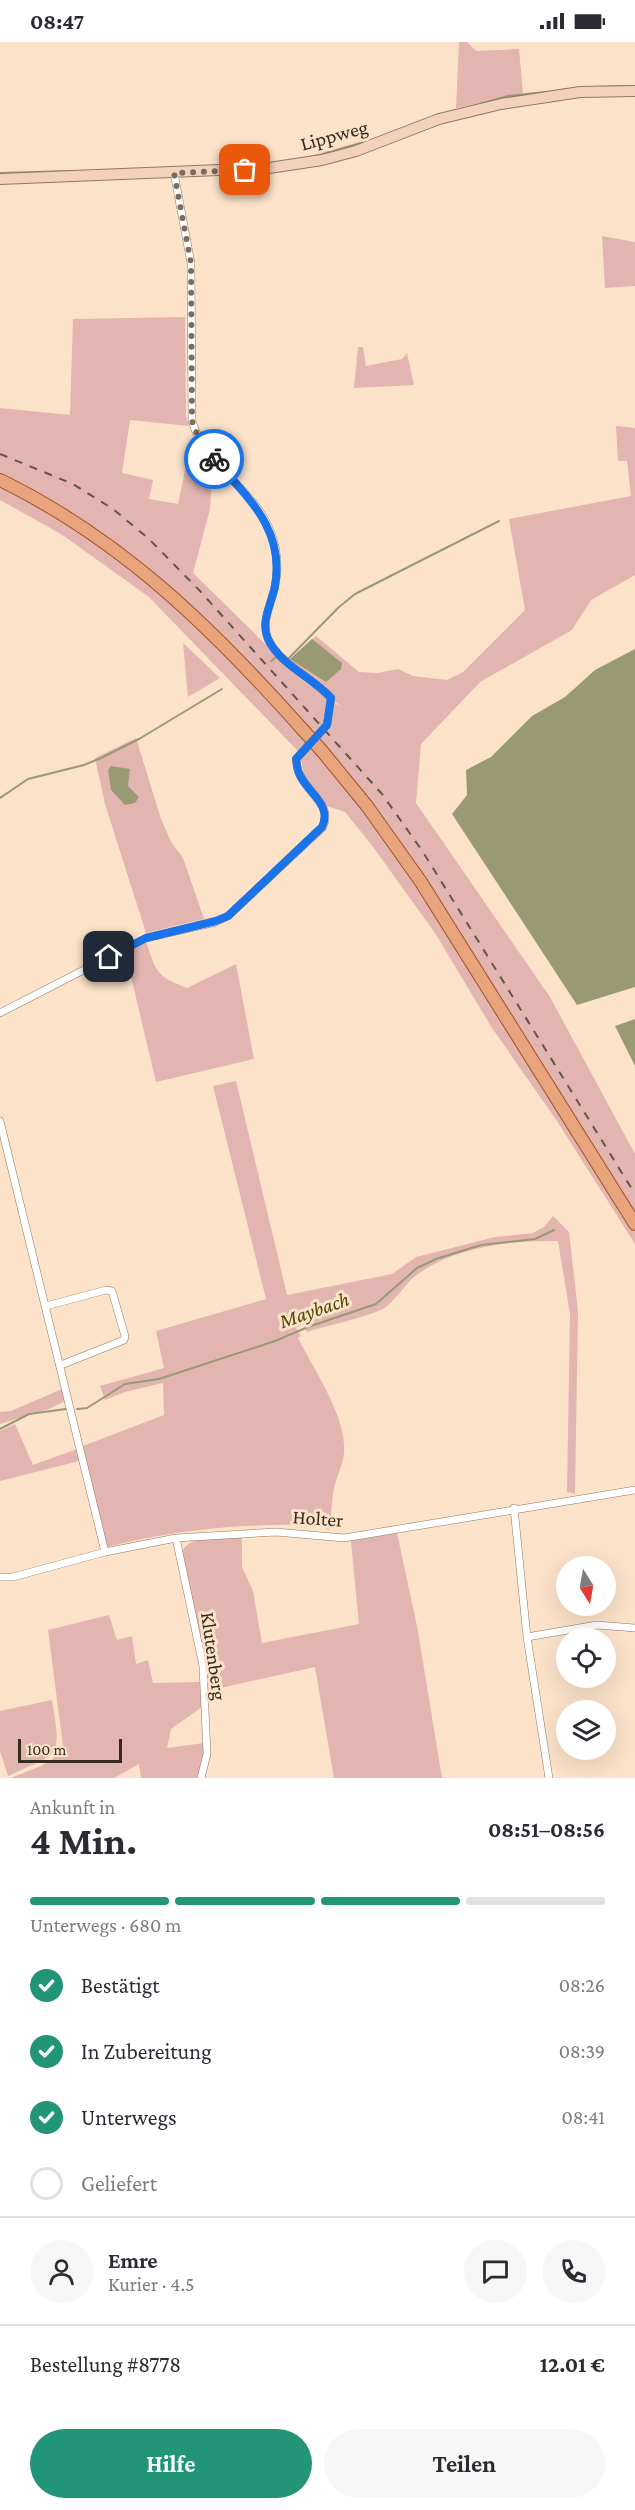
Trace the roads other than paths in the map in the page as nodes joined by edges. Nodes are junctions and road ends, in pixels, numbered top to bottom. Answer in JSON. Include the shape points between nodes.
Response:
{"nodes":[{"id":1,"x":635,"y":91,"type":"edge"},
{"id":2,"x":174,"y":173,"type":"junction"},
{"id":3,"x":0,"y":179,"type":"edge"},
{"id":4,"x":0,"y":480,"type":"edge"},
{"id":5,"x":0,"y":1013,"type":"edge"},
{"id":6,"x":0,"y":1120,"type":"edge"},
{"id":7,"x":635,"y":1224,"type":"edge"},
{"id":8,"x":46,"y":1306,"type":"junction"},
{"id":9,"x":61,"y":1365,"type":"junction"},
{"id":10,"x":635,"y":1490,"type":"edge"},
{"id":11,"x":514,"y":1508,"type":"junction"},
{"id":12,"x":176,"y":1539,"type":"junction"},
{"id":13,"x":105,"y":1552,"type":"junction"},
{"id":14,"x":0,"y":1577,"type":"edge"},
{"id":15,"x":635,"y":1628,"type":"edge"},
{"id":16,"x":527,"y":1637,"type":"junction"},
{"id":17,"x":201,"y":1778,"type":"edge"},
{"id":18,"x":549,"y":1778,"type":"edge"}],
"edges":[{"from":1,"to":2,"type":"street","name":"Lippweg","via":[[580,92],[501,104],[439,120],[322,160],[269,168]]},
{"from":2,"to":3,"type":"street","name":"Lippweg"},
{"from":2,"to":5,"type":"street","via":[[191,263],[192,421],[200,442],[269,528],[277,570],[265,621],[267,637],[285,661],[331,698],[327,725],[296,759],[299,775],[322,806],[326,820],[228,916],[146,938]]},
{"from":4,"to":7,"type":"main road","bridge":true,"via":[[76,523],[160,584],[222,641],[322,751],[421,882]]},
{"from":6,"to":8,"type":"street"},
{"from":8,"to":9,"type":"street"},
{"from":8,"to":9,"type":"street","via":[[112,1291],[125,1336],[124,1340]]},
{"from":9,"to":13,"type":"street"},
{"from":10,"to":11,"type":"street","name":"Holter"},
{"from":11,"to":12,"type":"street","name":"Holter","via":[[344,1538],[276,1532]]},
{"from":11,"to":16,"type":"street"},
{"from":12,"to":13,"type":"street","name":"Holter"},
{"from":12,"to":17,"type":"street","name":"Klutenberg","via":[[203,1666],[207,1754]]},
{"from":13,"to":14,"type":"street","name":"Holter","via":[[14,1577]]},
{"from":15,"to":16,"type":"street","via":[[597,1625]]},
{"from":16,"to":18,"type":"street"}]}
